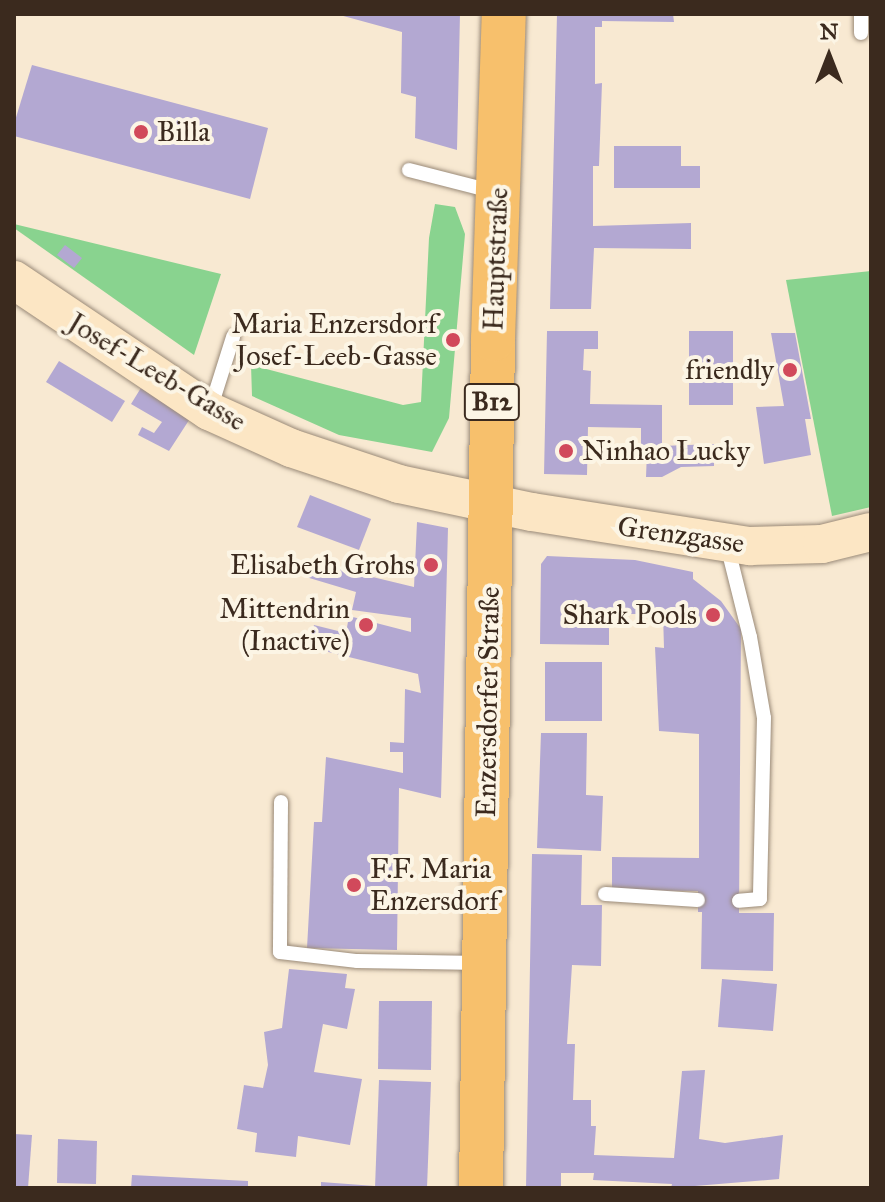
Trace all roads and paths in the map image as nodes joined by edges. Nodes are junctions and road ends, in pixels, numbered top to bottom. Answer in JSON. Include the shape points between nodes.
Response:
{"nodes":[{"id":1,"x":504,"y":14,"type":"edge"},
{"id":2,"x":861,"y":14,"type":"edge"},
{"id":3,"x":861,"y":33,"type":"dead end"},
{"id":4,"x":409,"y":170,"type":"dead end"},
{"id":5,"x":499,"y":193,"type":"junction"},
{"id":6,"x":14,"y":280,"type":"edge"},
{"id":7,"x":233,"y":337,"type":"dead end"},
{"id":8,"x":209,"y":411,"type":"junction"},
{"id":9,"x":491,"y":504,"type":"junction"},
{"id":10,"x":871,"y":532,"type":"edge"},
{"id":11,"x":726,"y":543,"type":"junction"},
{"id":12,"x":281,"y":802,"type":"dead end"},
{"id":13,"x":605,"y":894,"type":"dead end"},
{"id":14,"x":698,"y":900,"type":"dead end"},
{"id":15,"x":739,"y":901,"type":"dead end"},
{"id":16,"x":484,"y":963,"type":"junction"},
{"id":17,"x":481,"y":1188,"type":"edge"}],
"edges":[{"from":1,"to":5,"type":"main road","name":"Hauptstraße","number":"B12"},
{"from":2,"to":3,"type":"lane"},
{"from":4,"to":5,"type":"lane"},
{"from":5,"to":9,"type":"main road","name":"Hauptstraße","number":"B12"},
{"from":6,"to":8,"type":"street","name":"Josef-Leeb-Gasse"},
{"from":7,"to":8,"type":"lane"},
{"from":8,"to":9,"type":"street","name":"Josef-Leeb-Gasse","via":[[347,469]]},
{"from":9,"to":11,"type":"street","name":"Grenzgasse"},
{"from":9,"to":16,"type":"main road","name":"Enzersdorfer Straße","number":"B12"},
{"from":10,"to":11,"type":"street","name":"Grenzgasse","via":[[822,544]]},
{"from":11,"to":15,"type":"lane","via":[[764,718],[760,899]]},
{"from":12,"to":16,"type":"lane","via":[[280,952],[357,961]]},
{"from":13,"to":14,"type":"lane"},
{"from":16,"to":17,"type":"main road","name":"Enzersdorfer Straße","number":"B12"}]}
